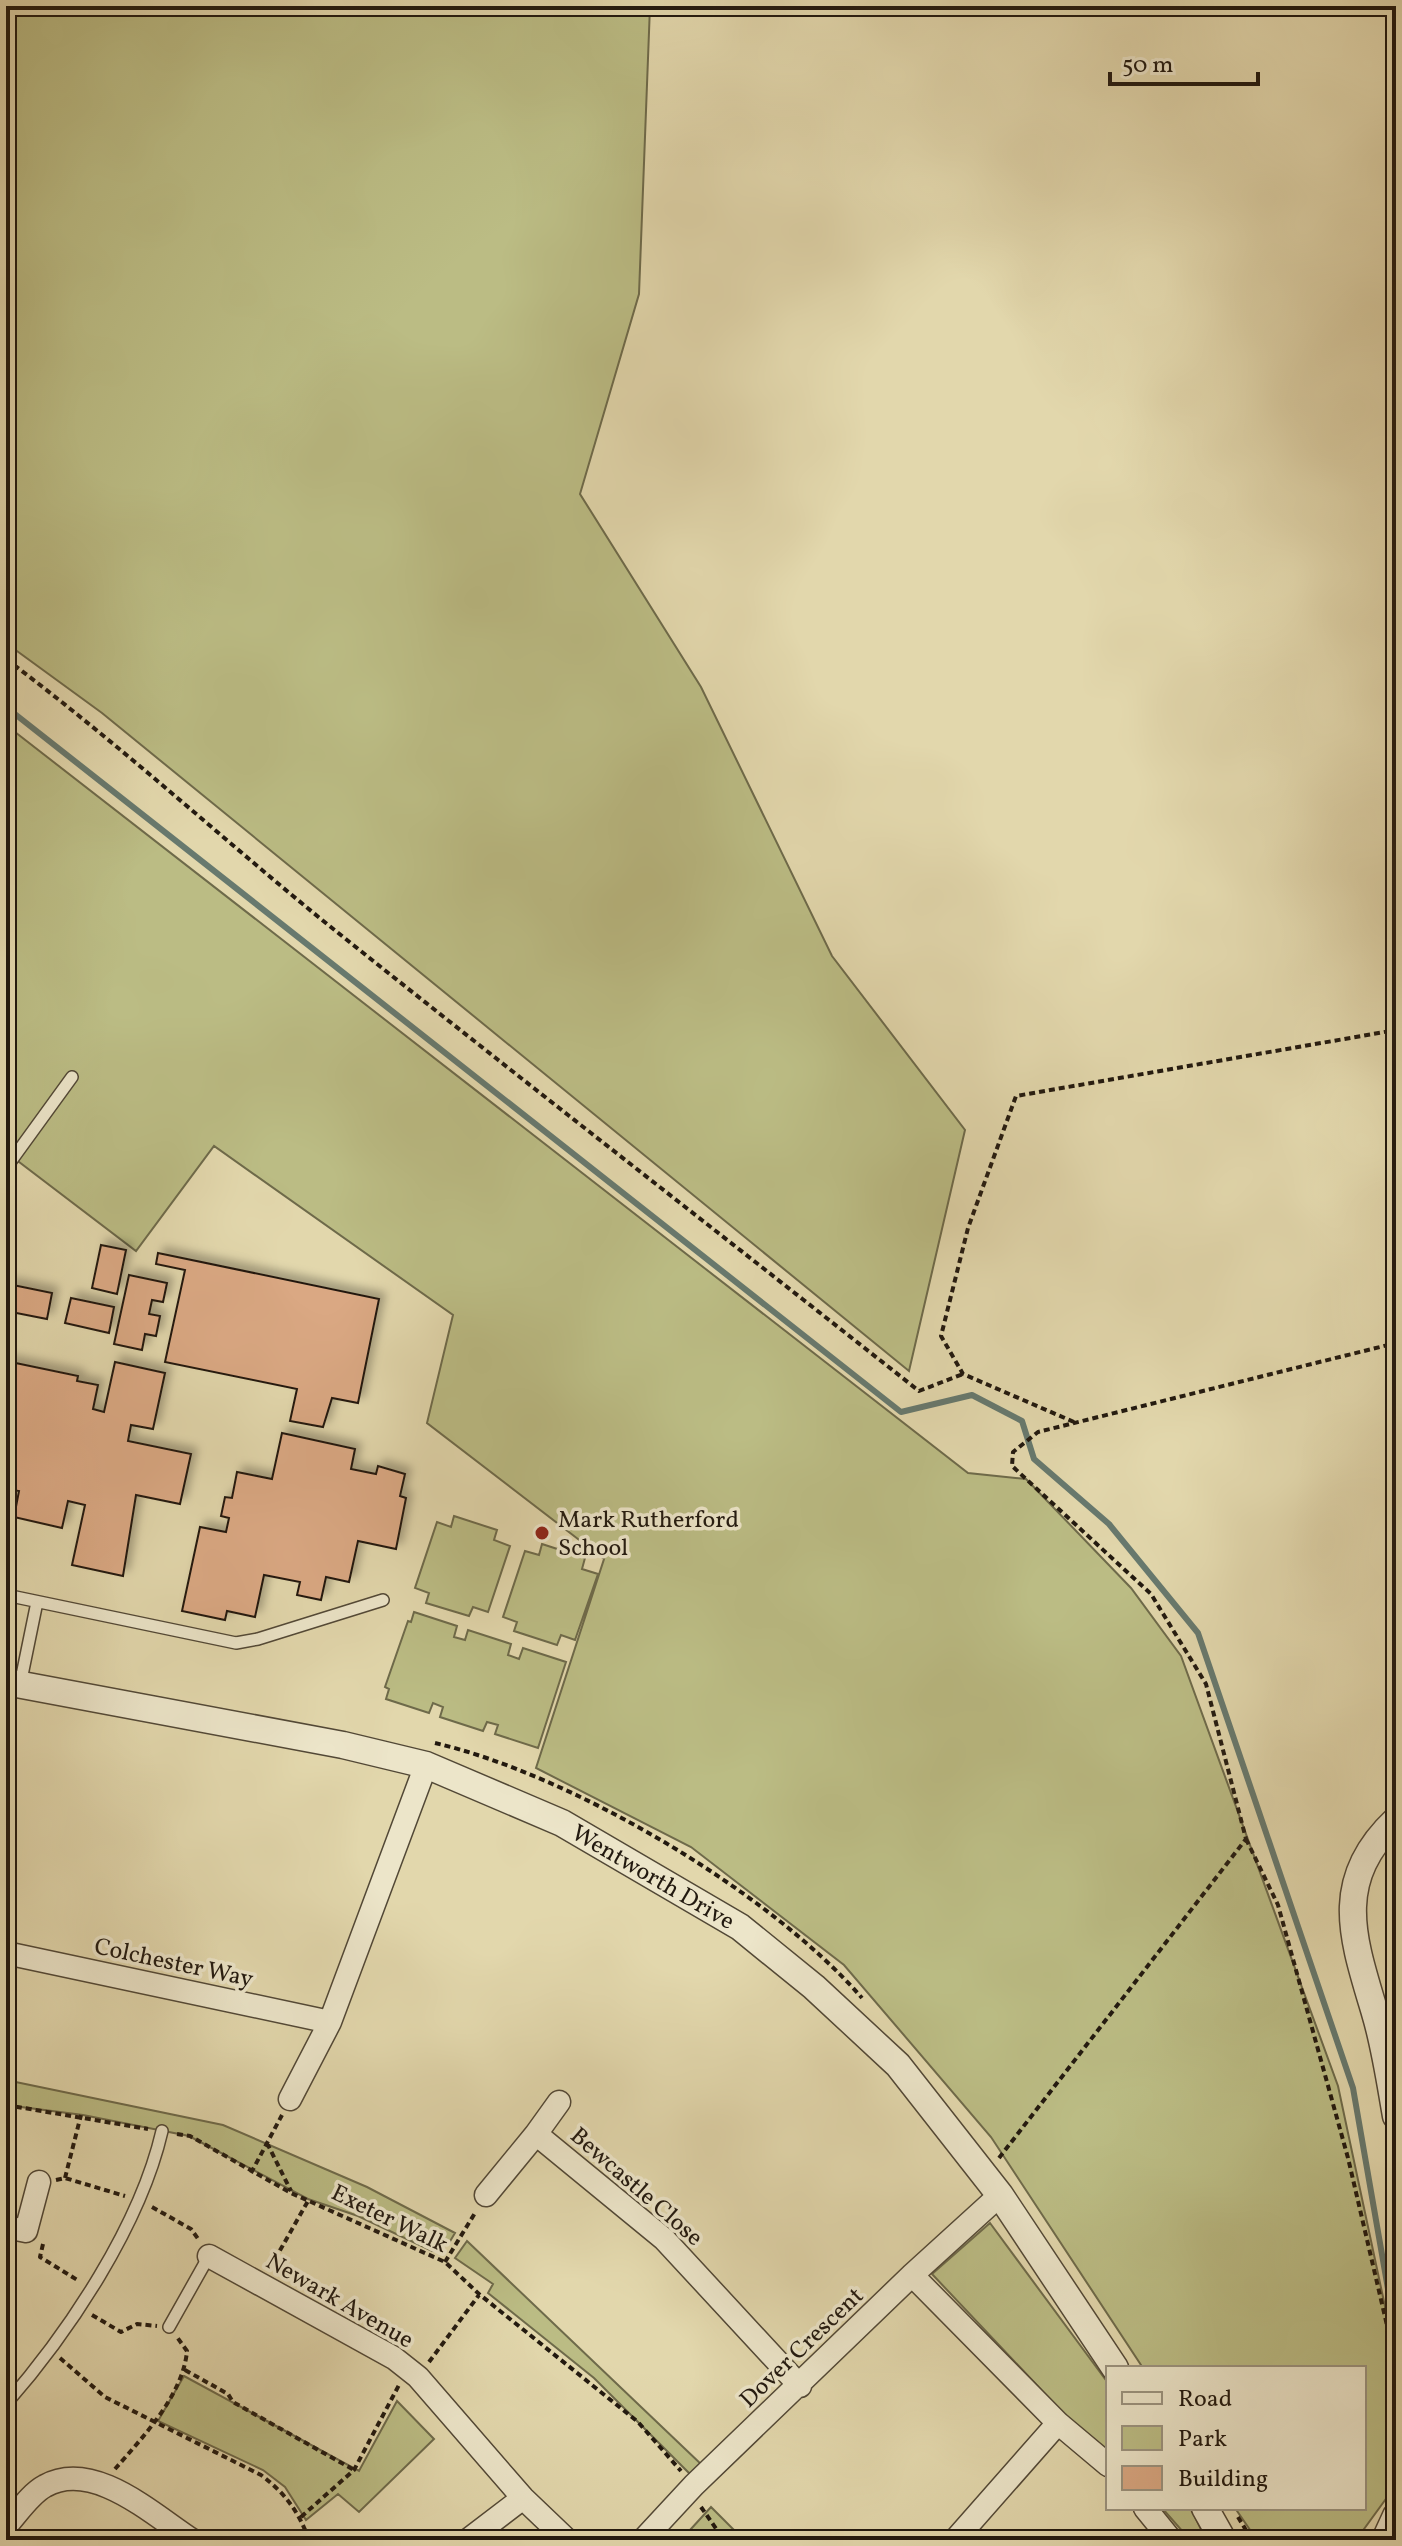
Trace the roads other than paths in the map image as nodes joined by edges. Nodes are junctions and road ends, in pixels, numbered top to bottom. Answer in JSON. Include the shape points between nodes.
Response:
{"nodes":[{"id":1,"x":72,"y":1077,"type":"dead end"},
{"id":2,"x":6,"y":1168,"type":"edge"},
{"id":3,"x":6,"y":1595,"type":"edge"},
{"id":4,"x":383,"y":1600,"type":"dead end"},
{"id":5,"x":37,"y":1602,"type":"junction"},
{"id":6,"x":13,"y":1684,"type":"edge"},
{"id":7,"x":425,"y":1753,"type":"junction"},
{"id":8,"x":1396,"y":1820,"type":"edge"},
{"id":9,"x":6,"y":1953,"type":"edge"},
{"id":10,"x":330,"y":2022,"type":"junction"},
{"id":11,"x":290,"y":2099,"type":"road end"},
{"id":12,"x":559,"y":2102,"type":"dead end"},
{"id":13,"x":1396,"y":2116,"type":"edge"},
{"id":14,"x":162,"y":2131,"type":"road end"},
{"id":15,"x":536,"y":2134,"type":"junction"},
{"id":16,"x":39,"y":2182,"type":"dead end"},
{"id":17,"x":486,"y":2195,"type":"road end"},
{"id":18,"x":1000,"y":2195,"type":"junction"},
{"id":19,"x":16,"y":2229,"type":"edge"},
{"id":20,"x":209,"y":2256,"type":"joint"},
{"id":21,"x":912,"y":2275,"type":"junction"},
{"id":22,"x":169,"y":2327,"type":"road end"},
{"id":23,"x":1114,"y":2366,"type":"edge"},
{"id":24,"x":800,"y":2386,"type":"junction"},
{"id":25,"x":6,"y":2404,"type":"edge"},
{"id":26,"x":1058,"y":2423,"type":"junction"},
{"id":27,"x":1106,"y":2463,"type":"edge"},
{"id":28,"x":523,"y":2498,"type":"junction"},
{"id":29,"x":1147,"y":2510,"type":"edge"},
{"id":30,"x":1206,"y":2510,"type":"edge"},
{"id":31,"x":1396,"y":2516,"type":"edge"},
{"id":32,"x":6,"y":2526,"type":"edge"},
{"id":33,"x":192,"y":2540,"type":"edge"},
{"id":34,"x":468,"y":2540,"type":"edge"},
{"id":35,"x":567,"y":2540,"type":"edge"},
{"id":36,"x":643,"y":2540,"type":"edge"},
{"id":37,"x":955,"y":2540,"type":"edge"},
{"id":38,"x":1171,"y":2540,"type":"edge"},
{"id":39,"x":1223,"y":2540,"type":"edge"},
{"id":40,"x":1385,"y":2540,"type":"edge"}],
"edges":[{"from":1,"to":2,"type":"lane"},
{"from":3,"to":5,"type":"lane"},
{"from":4,"to":5,"type":"lane","via":[[236,1643]]},
{"from":5,"to":6,"type":"lane"},
{"from":6,"to":7,"type":"street","name":"Wentworth Drive","via":[[343,1745]]},
{"from":7,"to":10,"type":"street"},
{"from":7,"to":18,"type":"street","name":"Wentworth Drive","via":[[562,1823],[740,1927],[898,2065]]},
{"from":8,"to":13,"type":"street","via":[[1380,1835],[1362,1869],[1351,1916]]},
{"from":9,"to":10,"type":"street","name":"Colchester Way"},
{"from":10,"to":11,"type":"street"},
{"from":12,"to":15,"type":"street","name":"Bewcastle Close"},
{"from":14,"to":25,"type":"lane","via":[[153,2172],[80,2309]]},
{"from":15,"to":17,"type":"street","name":"Bewcastle Close"},
{"from":15,"to":24,"type":"street","name":"Bewcastle Close","via":[[664,2239]]},
{"from":16,"to":19,"type":"street"},
{"from":18,"to":21,"type":"street","name":"Dover Crescent"},
{"from":18,"to":23,"type":"street","name":"Wentworth Drive"},
{"from":20,"to":22,"type":"lane"},
{"from":20,"to":28,"type":"street","name":"Newark Avenue","via":[[413,2372]]},
{"from":21,"to":24,"type":"street","name":"Dover Crescent"},
{"from":21,"to":26,"type":"street"},
{"from":24,"to":36,"type":"street","name":"Dover Crescent"},
{"from":26,"to":27,"type":"street"},
{"from":26,"to":37,"type":"street"},
{"from":28,"to":34,"type":"street"},
{"from":28,"to":35,"type":"street","name":"Newark Avenue"},
{"from":29,"to":38,"type":"street"},
{"from":30,"to":39,"type":"street"},
{"from":31,"to":40,"type":"street"},
{"from":32,"to":33,"type":"street","via":[[41,2488],[83,2476],[103,2483]]}]}
